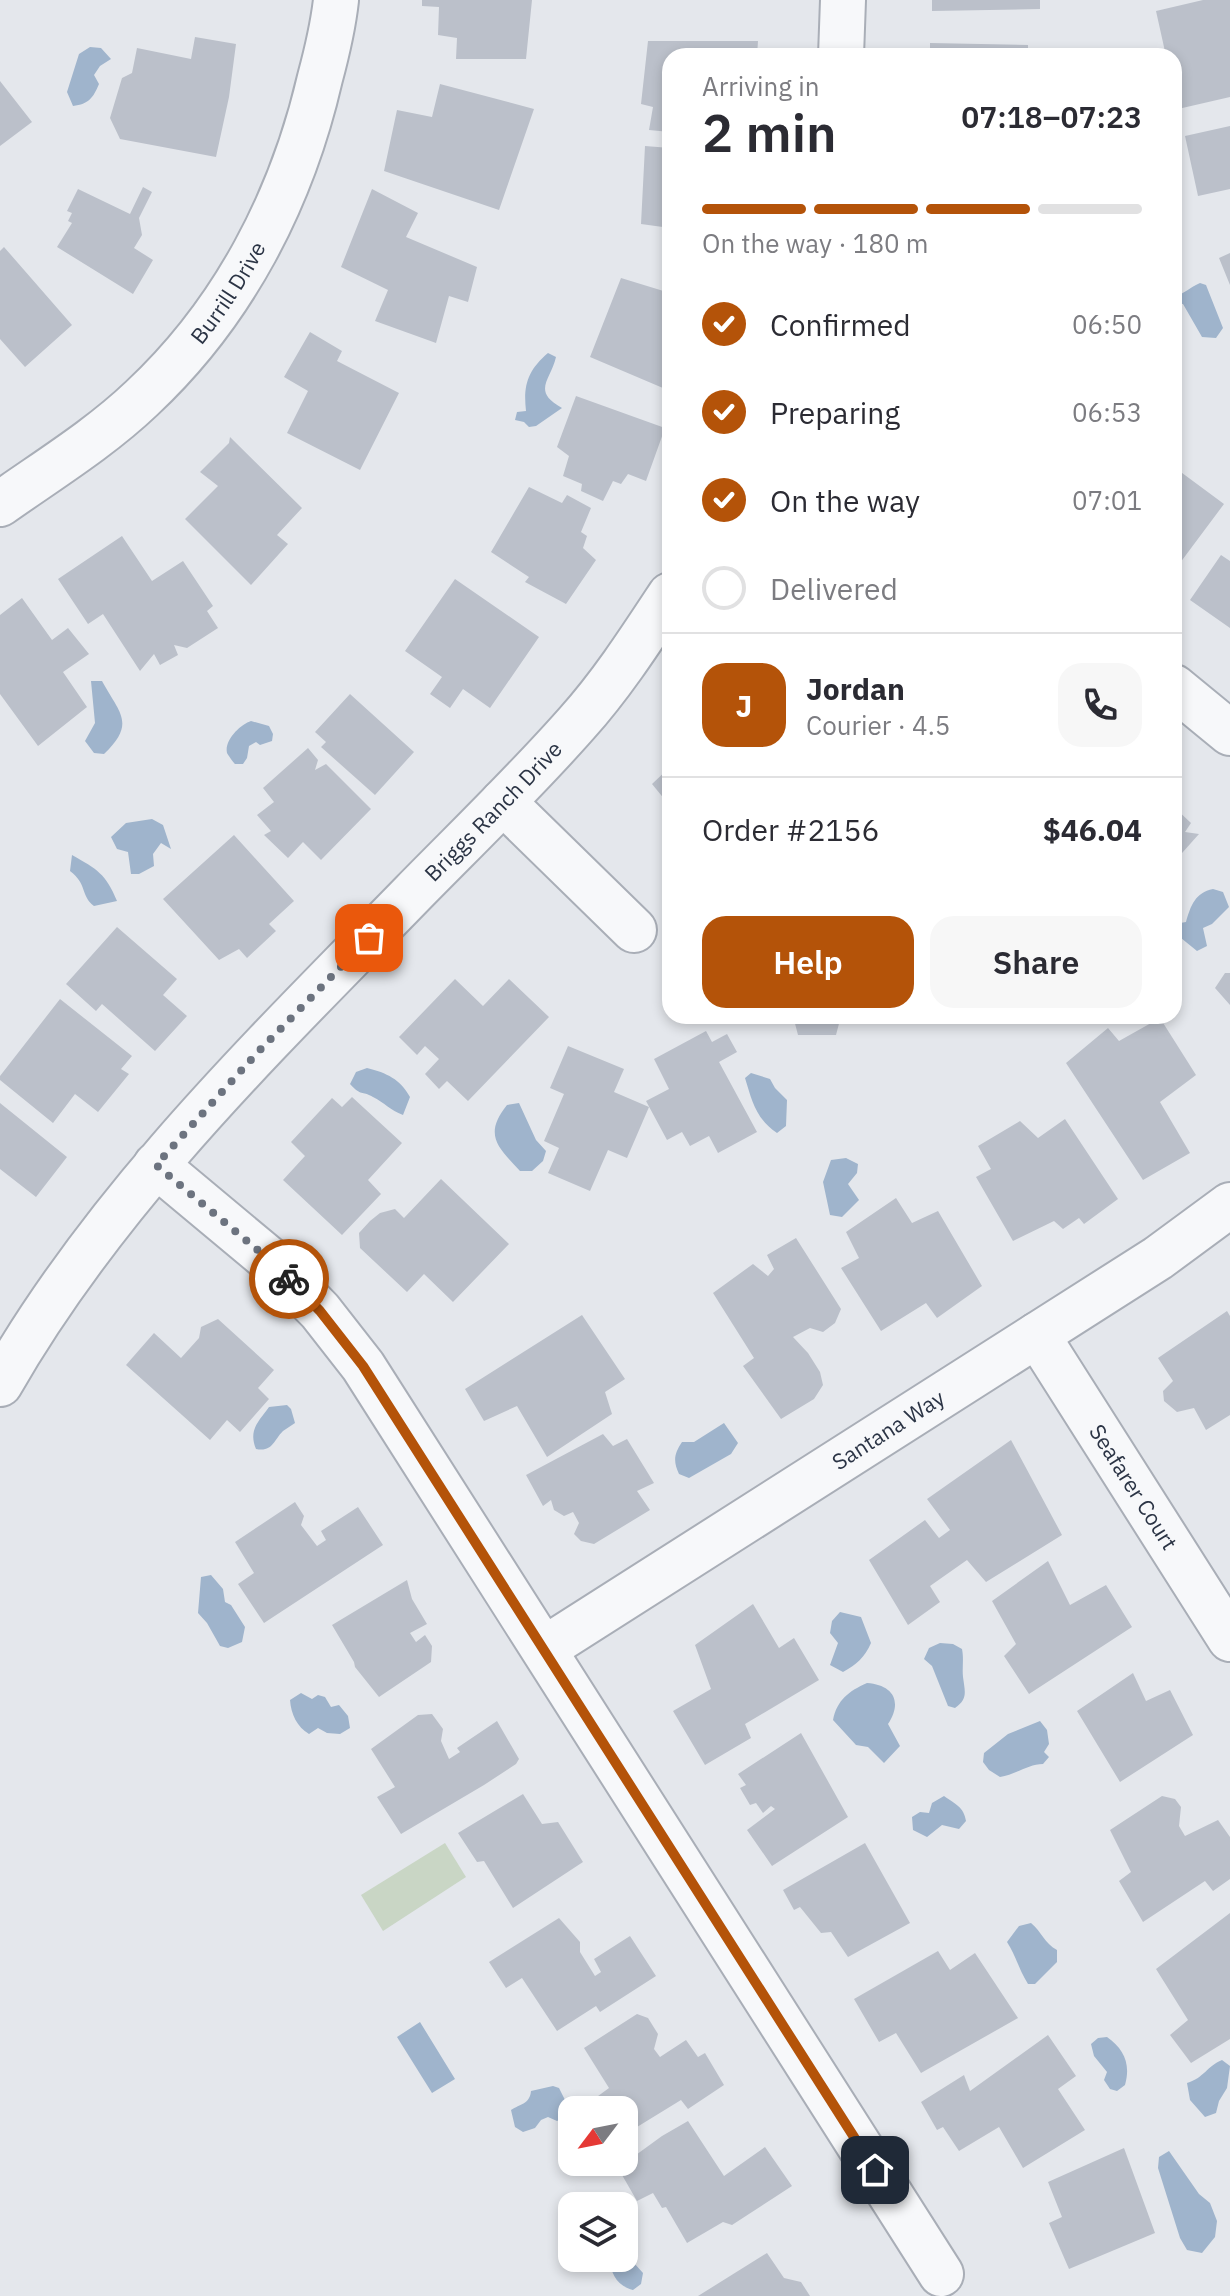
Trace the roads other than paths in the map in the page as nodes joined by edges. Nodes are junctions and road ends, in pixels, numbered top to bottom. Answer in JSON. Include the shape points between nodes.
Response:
{"nodes":[{"id":1,"x":336,"y":0,"type":"edge"},
{"id":2,"x":843,"y":0,"type":"edge"},
{"id":3,"x":841,"y":48,"type":"edge"},
{"id":4,"x":0,"y":504,"type":"edge"},
{"id":5,"x":662,"y":607,"type":"edge"},
{"id":6,"x":1182,"y":694,"type":"edge"},
{"id":7,"x":1230,"y":733,"type":"edge"},
{"id":8,"x":503,"y":802,"type":"junction"},
{"id":9,"x":634,"y":930,"type":"dead end"},
{"id":10,"x":156,"y":1165,"type":"junction"},
{"id":11,"x":1230,"y":1205,"type":"edge"},
{"id":12,"x":1037,"y":1335,"type":"junction"},
{"id":13,"x":0,"y":1384,"type":"edge"},
{"id":14,"x":1230,"y":1639,"type":"edge"},
{"id":15,"x":544,"y":1649,"type":"junction"},
{"id":16,"x":941,"y":2274,"type":"dead end"}],
"edges":[{"from":1,"to":4,"type":"street","name":"Burrill Drive","via":[[309,125],[288,186],[226,299],[142,398]]},
{"from":2,"to":3,"type":"street"},
{"from":5,"to":8,"type":"street","name":"Briggs Ranch Drive","via":[[579,721]]},
{"from":6,"to":7,"type":"street"},
{"from":8,"to":9,"type":"street"},
{"from":8,"to":10,"type":"street","name":"Briggs Ranch Drive","via":[[258,1052]]},
{"from":10,"to":13,"type":"street","name":"Briggs Ranch Drive","via":[[90,1250]]},
{"from":10,"to":15,"type":"street","via":[[271,1261],[320,1311],[363,1366]]},
{"from":11,"to":12,"type":"street","name":"Santana Way"},
{"from":12,"to":14,"type":"street","name":"Seafarer Court"},
{"from":12,"to":15,"type":"street","name":"Santana Way"},
{"from":15,"to":16,"type":"street"}]}
